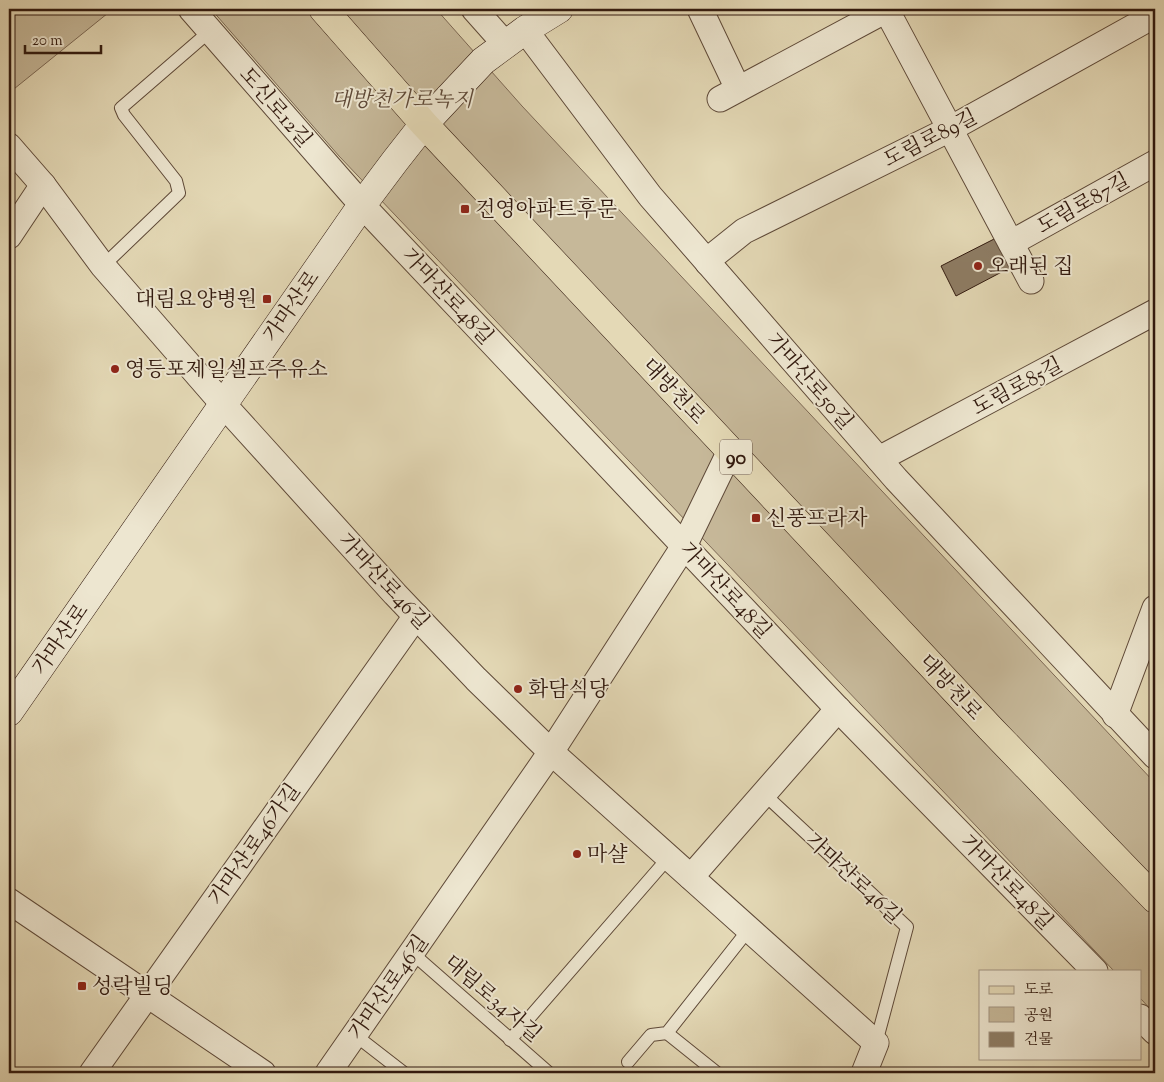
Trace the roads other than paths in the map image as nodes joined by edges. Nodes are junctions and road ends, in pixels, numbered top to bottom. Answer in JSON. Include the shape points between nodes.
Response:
{"nodes":[{"id":1,"x":191,"y":9,"type":"edge"},
{"id":2,"x":323,"y":9,"type":"edge"},
{"id":3,"x":474,"y":9,"type":"edge"},
{"id":4,"x":559,"y":9,"type":"edge"},
{"id":5,"x":700,"y":9,"type":"edge"},
{"id":6,"x":887,"y":9,"type":"edge"},
{"id":7,"x":1155,"y":15,"type":"edge"},
{"id":8,"x":210,"y":31,"type":"junction"},
{"id":9,"x":516,"y":37,"type":"junction"},
{"id":10,"x":424,"y":124,"type":"junction"},
{"id":11,"x":950,"y":129,"type":"junction"},
{"id":12,"x":9,"y":146,"type":"edge"},
{"id":13,"x":1155,"y":163,"type":"edge"},
{"id":14,"x":44,"y":185,"type":"junction"},
{"id":15,"x":362,"y":205,"type":"junction"},
{"id":16,"x":9,"y":236,"type":"edge"},
{"id":17,"x":1011,"y":243,"type":"junction"},
{"id":18,"x":708,"y":263,"type":"junction"},
{"id":19,"x":103,"y":266,"type":"junction"},
{"id":20,"x":1031,"y":281,"type":"dead end"},
{"id":21,"x":1155,"y":312,"type":"edge"},
{"id":22,"x":223,"y":404,"type":"junction"},
{"id":23,"x":730,"y":451,"type":"junction"},
{"id":24,"x":878,"y":459,"type":"junction"},
{"id":25,"x":684,"y":546,"type":"junction"},
{"id":26,"x":1155,"y":608,"type":"edge"},
{"id":27,"x":416,"y":616,"type":"junction"},
{"id":28,"x":838,"y":709,"type":"junction"},
{"id":29,"x":9,"y":712,"type":"edge"},
{"id":30,"x":1115,"y":715,"type":"junction"},
{"id":31,"x":551,"y":752,"type":"junction"},
{"id":32,"x":1155,"y":756,"type":"edge"},
{"id":33,"x":764,"y":794,"type":"junction"},
{"id":34,"x":669,"y":858,"type":"junction"},
{"id":35,"x":691,"y":877,"type":"junction"},
{"id":36,"x":1155,"y":899,"type":"edge"},
{"id":37,"x":9,"y":901,"type":"edge"},
{"id":38,"x":749,"y":929,"type":"junction"},
{"id":39,"x":412,"y":953,"type":"junction"},
{"id":40,"x":1094,"y":970,"type":"edge"},
{"id":41,"x":147,"y":994,"type":"junction"},
{"id":42,"x":1142,"y":1019,"type":"edge"},
{"id":43,"x":1155,"y":1032,"type":"edge"},
{"id":44,"x":668,"y":1033,"type":"junction"},
{"id":45,"x":355,"y":1035,"type":"junction"},
{"id":46,"x":510,"y":1040,"type":"junction"},
{"id":47,"x":876,"y":1043,"type":"junction"},
{"id":48,"x":628,"y":1062,"type":"dead end"},
{"id":49,"x":92,"y":1073,"type":"edge"},
{"id":50,"x":263,"y":1073,"type":"edge"},
{"id":51,"x":328,"y":1073,"type":"edge"},
{"id":52,"x":404,"y":1073,"type":"edge"},
{"id":53,"x":548,"y":1073,"type":"edge"},
{"id":54,"x":717,"y":1073,"type":"edge"},
{"id":55,"x":864,"y":1073,"type":"edge"}],
"edges":[{"from":1,"to":8,"type":"street","name":"도신로12길"},
{"from":2,"to":10,"type":"main road","name":"대방천로","number":"90"},
{"from":3,"to":9,"type":"street","name":"가마산로50길"},
{"from":4,"to":9,"type":"main road","name":"가마산로"},
{"from":5,"to":6,"type":"street","via":[[729,94]]},
{"from":6,"to":11,"type":"street"},
{"from":7,"to":11,"type":"street","name":"도림로89길"},
{"from":8,"to":15,"type":"street","name":"도신로12길"},
{"from":8,"to":19,"type":"lane","via":[[120,108],[176,181],[179,193]]},
{"from":9,"to":10,"type":"main road","name":"가마산로","via":[[483,61]]},
{"from":9,"to":18,"type":"street","name":"가마산로50길"},
{"from":10,"to":15,"type":"main road","name":"가마산로"},
{"from":10,"to":23,"type":"main road","name":"대방천로","number":"90"},
{"from":11,"to":17,"type":"street"},
{"from":11,"to":18,"type":"street","name":"도림로89길","via":[[744,230]]},
{"from":12,"to":14,"type":"street","name":"가마산로46길"},
{"from":13,"to":17,"type":"street","name":"도림로87길"},
{"from":14,"to":16,"type":"street"},
{"from":14,"to":19,"type":"street","name":"가마산로46길"},
{"from":15,"to":22,"type":"main road","name":"가마산로"},
{"from":15,"to":25,"type":"street","name":"가마산로48길"},
{"from":17,"to":20,"type":"street"},
{"from":18,"to":24,"type":"street","name":"가마산로50길"},
{"from":19,"to":22,"type":"street","name":"가마산로46길"},
{"from":21,"to":24,"type":"street","name":"도림로85길"},
{"from":22,"to":27,"type":"street","name":"가마산로46길"},
{"from":22,"to":29,"type":"main road","name":"가마산로"},
{"from":23,"to":25,"type":"street","name":"가마산로46길"},
{"from":23,"to":36,"type":"main road","name":"대방천로","number":"90"},
{"from":24,"to":30,"type":"street","name":"가마산로50길"},
{"from":25,"to":28,"type":"street","name":"가마산로48길"},
{"from":25,"to":31,"type":"street","name":"가마산로46길"},
{"from":26,"to":30,"type":"street"},
{"from":27,"to":31,"type":"street","name":"가마산로46길"},
{"from":27,"to":41,"type":"street","name":"가마산로46가길"},
{"from":28,"to":33,"type":"street"},
{"from":28,"to":40,"type":"street","name":"가마산로48길"},
{"from":30,"to":32,"type":"street","name":"가마산로50길"},
{"from":31,"to":34,"type":"street","name":"가마산로46길"},
{"from":31,"to":39,"type":"street","name":"가마산로46길"},
{"from":33,"to":35,"type":"street"},
{"from":33,"to":47,"type":"lane","name":"가마산로46길","via":[[907,927]]},
{"from":34,"to":35,"type":"street","name":"가마산로46길"},
{"from":34,"to":46,"type":"lane"},
{"from":35,"to":38,"type":"street","name":"가마산로46길"},
{"from":37,"to":41,"type":"street"},
{"from":38,"to":44,"type":"lane"},
{"from":38,"to":47,"type":"street","name":"가마산로46길"},
{"from":39,"to":45,"type":"street","name":"가마산로46길"},
{"from":39,"to":46,"type":"lane","name":"대림로34자길"},
{"from":41,"to":49,"type":"street","name":"가마산로46가길"},
{"from":41,"to":50,"type":"street"},
{"from":42,"to":43,"type":"street"},
{"from":44,"to":48,"type":"lane","via":[[651,1035]]},
{"from":44,"to":54,"type":"lane"},
{"from":45,"to":51,"type":"street","name":"가마산로46길"},
{"from":45,"to":52,"type":"lane"},
{"from":46,"to":53,"type":"lane","name":"대림로34자길"},
{"from":47,"to":55,"type":"street"}]}
